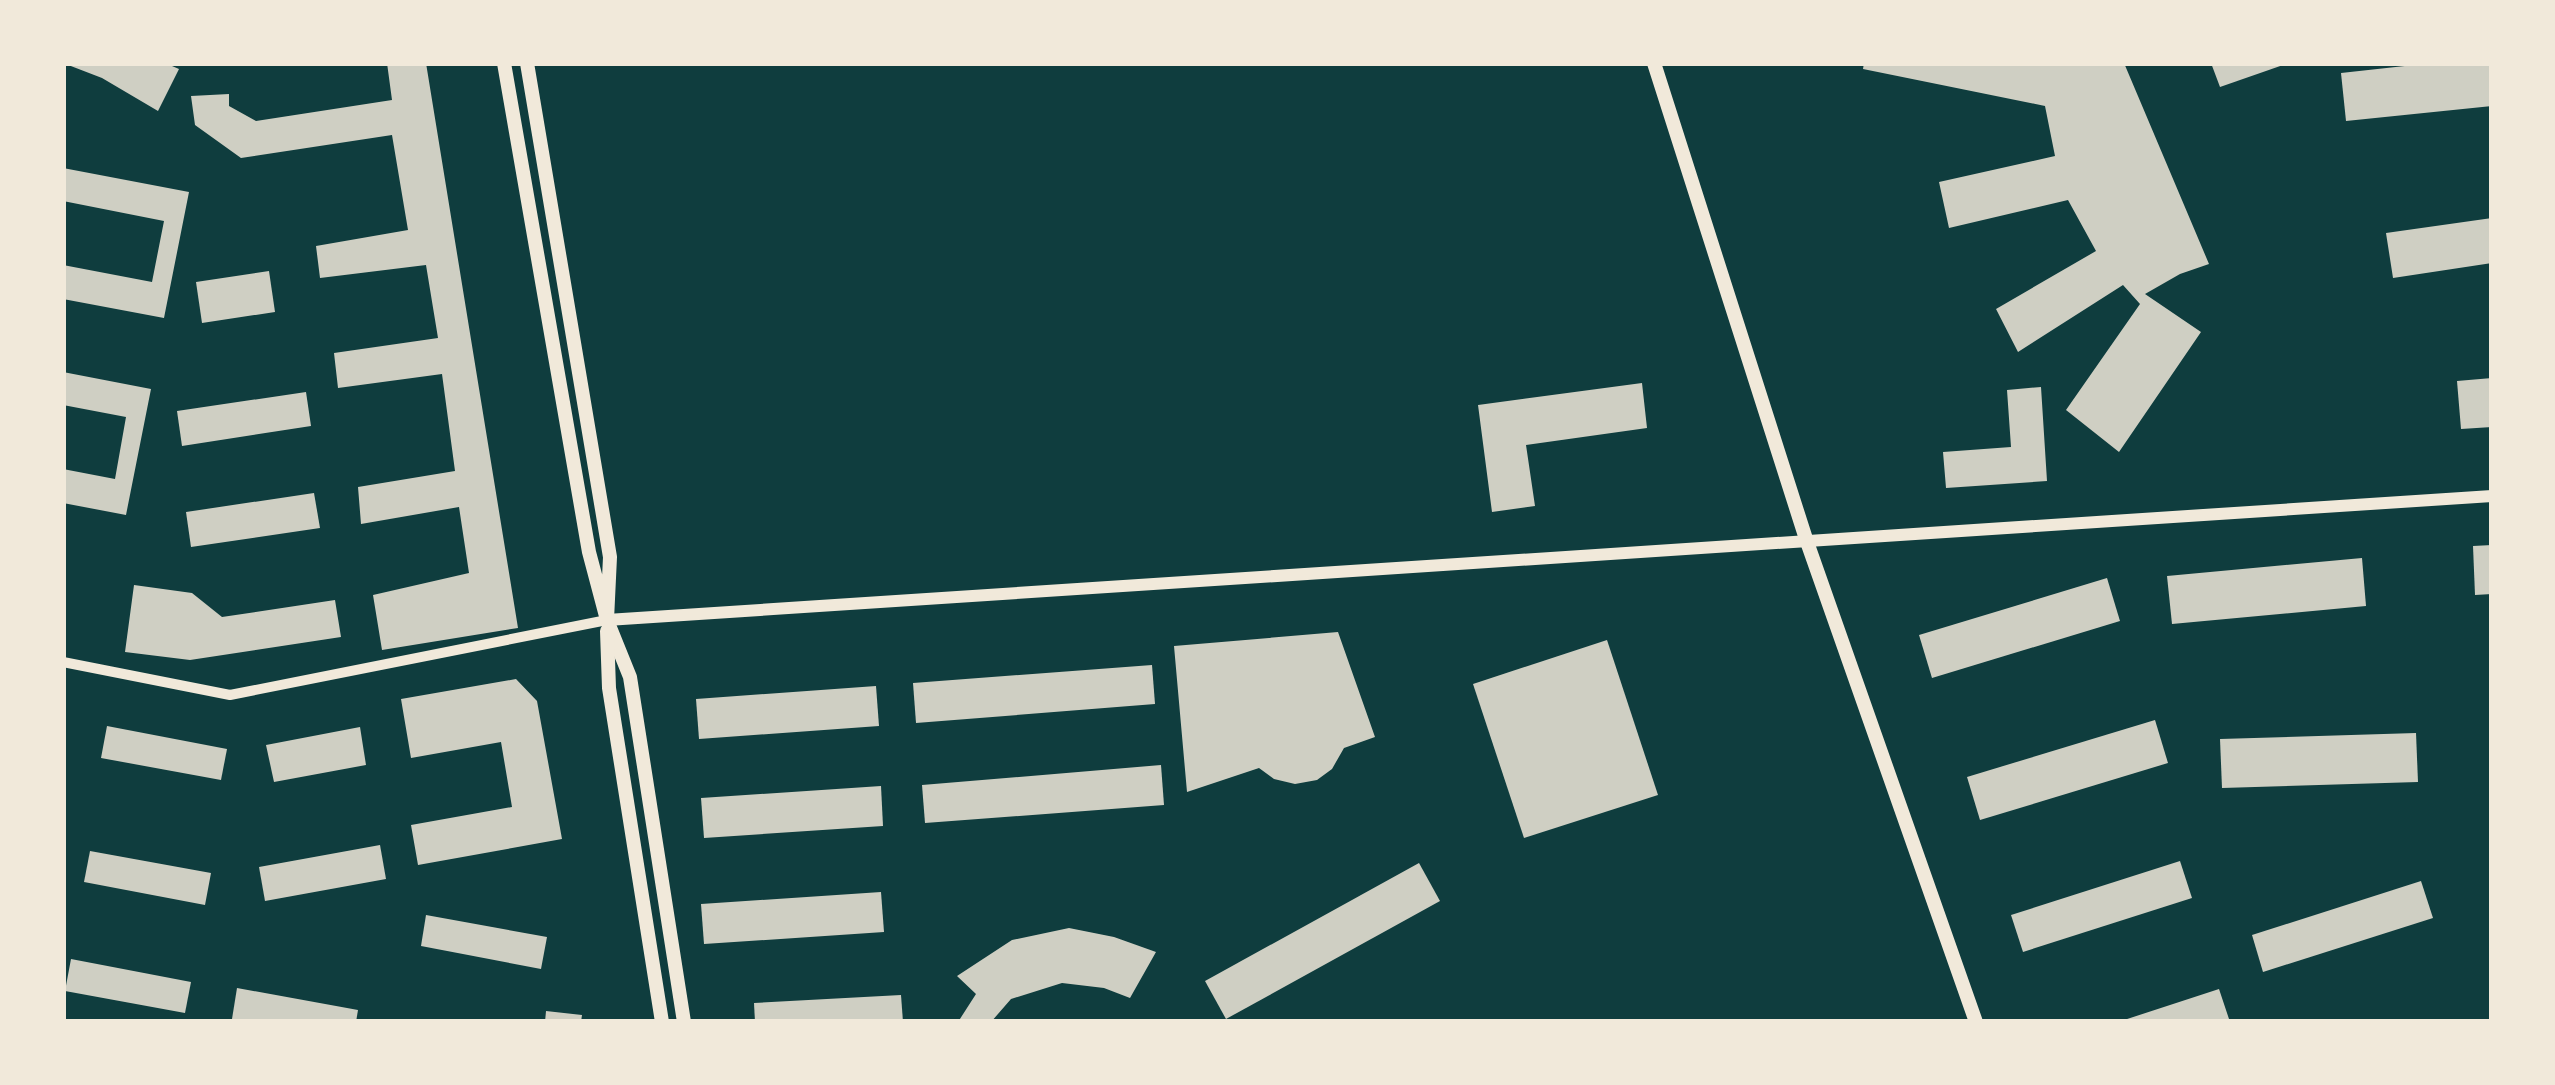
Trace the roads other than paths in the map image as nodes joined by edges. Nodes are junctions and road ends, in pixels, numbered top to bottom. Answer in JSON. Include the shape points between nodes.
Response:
{"nodes":[{"id":1,"x":504,"y":63,"type":"edge"},
{"id":2,"x":527,"y":63,"type":"edge"},
{"id":3,"x":1654,"y":63,"type":"edge"},
{"id":4,"x":2492,"y":496,"type":"edge"},
{"id":5,"x":1807,"y":539,"type":"junction"},
{"id":6,"x":607,"y":620,"type":"junction"},
{"id":7,"x":63,"y":662,"type":"edge"},
{"id":8,"x":662,"y":1022,"type":"edge"},
{"id":9,"x":684,"y":1022,"type":"edge"},
{"id":10,"x":1976,"y":1022,"type":"edge"}],
"edges":[{"from":1,"to":6,"type":"main road"},
{"from":2,"to":6,"type":"main road","via":[[610,557]]},
{"from":3,"to":5,"type":"main road"},
{"from":4,"to":5,"type":"street"},
{"from":5,"to":6,"type":"street"},
{"from":5,"to":10,"type":"main road"},
{"from":6,"to":7,"type":"street","via":[[230,694]]},
{"from":6,"to":8,"type":"main road","via":[[609,688]]},
{"from":6,"to":9,"type":"main road","via":[[631,676]]}]}
